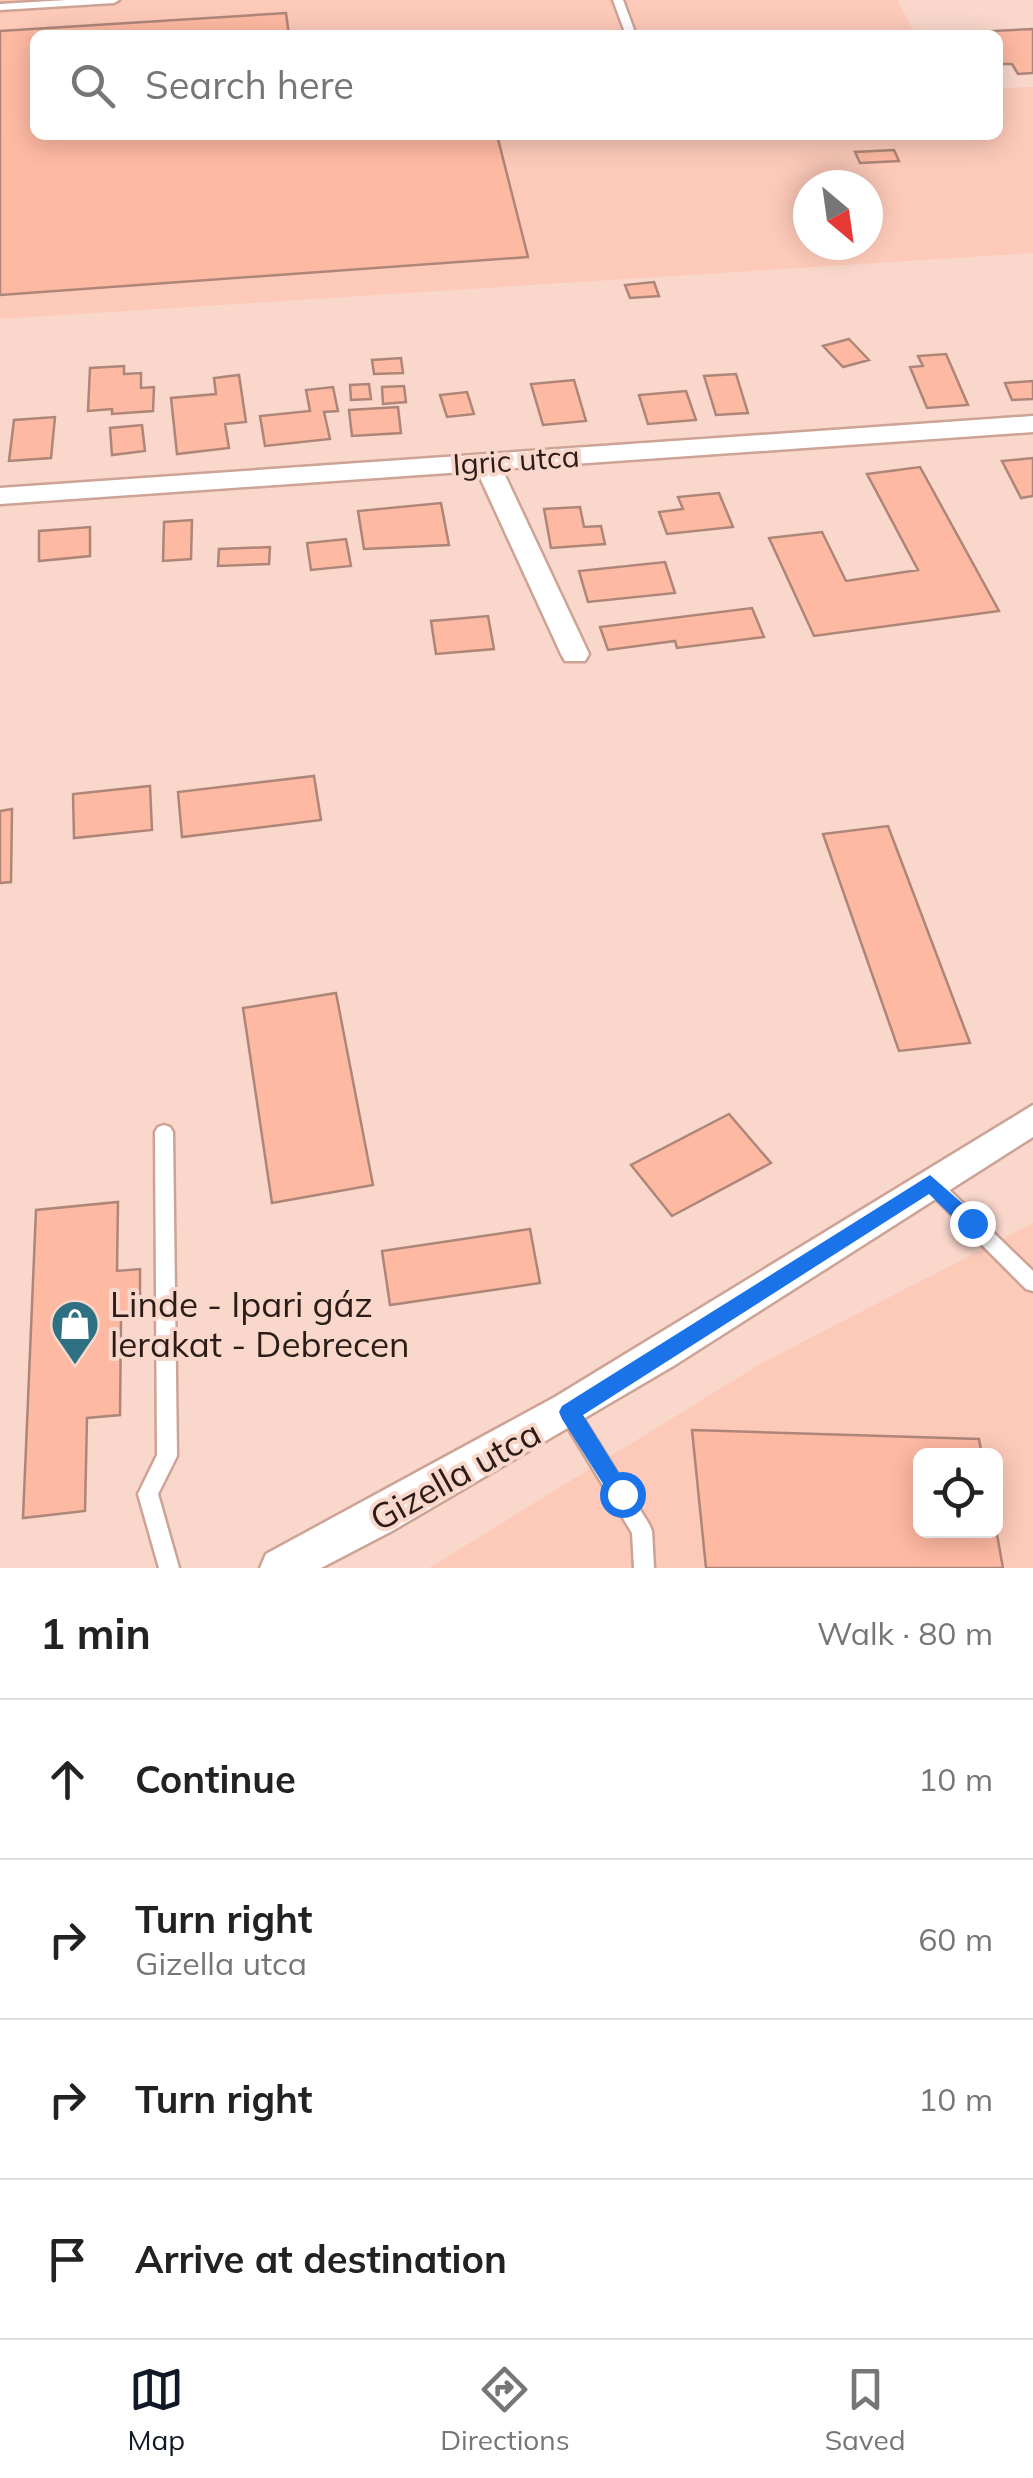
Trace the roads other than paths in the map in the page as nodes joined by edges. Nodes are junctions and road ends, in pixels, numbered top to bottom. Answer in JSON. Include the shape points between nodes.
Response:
{"nodes":[{"id":1,"x":114,"y":0,"type":"edge"},
{"id":2,"x":618,"y":0,"type":"edge"},
{"id":3,"x":0,"y":6,"type":"edge"},
{"id":4,"x":629,"y":30,"type":"edge"},
{"id":5,"x":1033,"y":424,"type":"edge"},
{"id":6,"x":486,"y":462,"type":"junction"},
{"id":7,"x":0,"y":496,"type":"edge"},
{"id":8,"x":575,"y":654,"type":"dead end"},
{"id":9,"x":1033,"y":1119,"type":"edge"},
{"id":10,"x":164,"y":1132,"type":"dead end"},
{"id":11,"x":930,"y":1184,"type":"junction"},
{"id":12,"x":1033,"y":1283,"type":"edge"},
{"id":13,"x":569,"y":1412,"type":"junction"},
{"id":14,"x":169,"y":1568,"type":"edge"},
{"id":15,"x":280,"y":1568,"type":"edge"},
{"id":16,"x":644,"y":1568,"type":"edge"}],
"edges":[{"from":1,"to":3,"type":"lane"},
{"from":2,"to":4,"type":"lane"},
{"from":5,"to":6,"type":"street","name":"Igric utca"},
{"from":6,"to":7,"type":"street","name":"Igric utca"},
{"from":6,"to":8,"type":"street"},
{"from":9,"to":11,"type":"street","name":"Gizella utca"},
{"from":10,"to":14,"type":"lane","via":[[167,1456],[148,1494]]},
{"from":11,"to":12,"type":"lane"},
{"from":11,"to":13,"type":"street","name":"Gizella utca"},
{"from":13,"to":15,"type":"street","name":"Gizella utca"},
{"from":13,"to":16,"type":"lane","via":[[642,1530]]}]}
